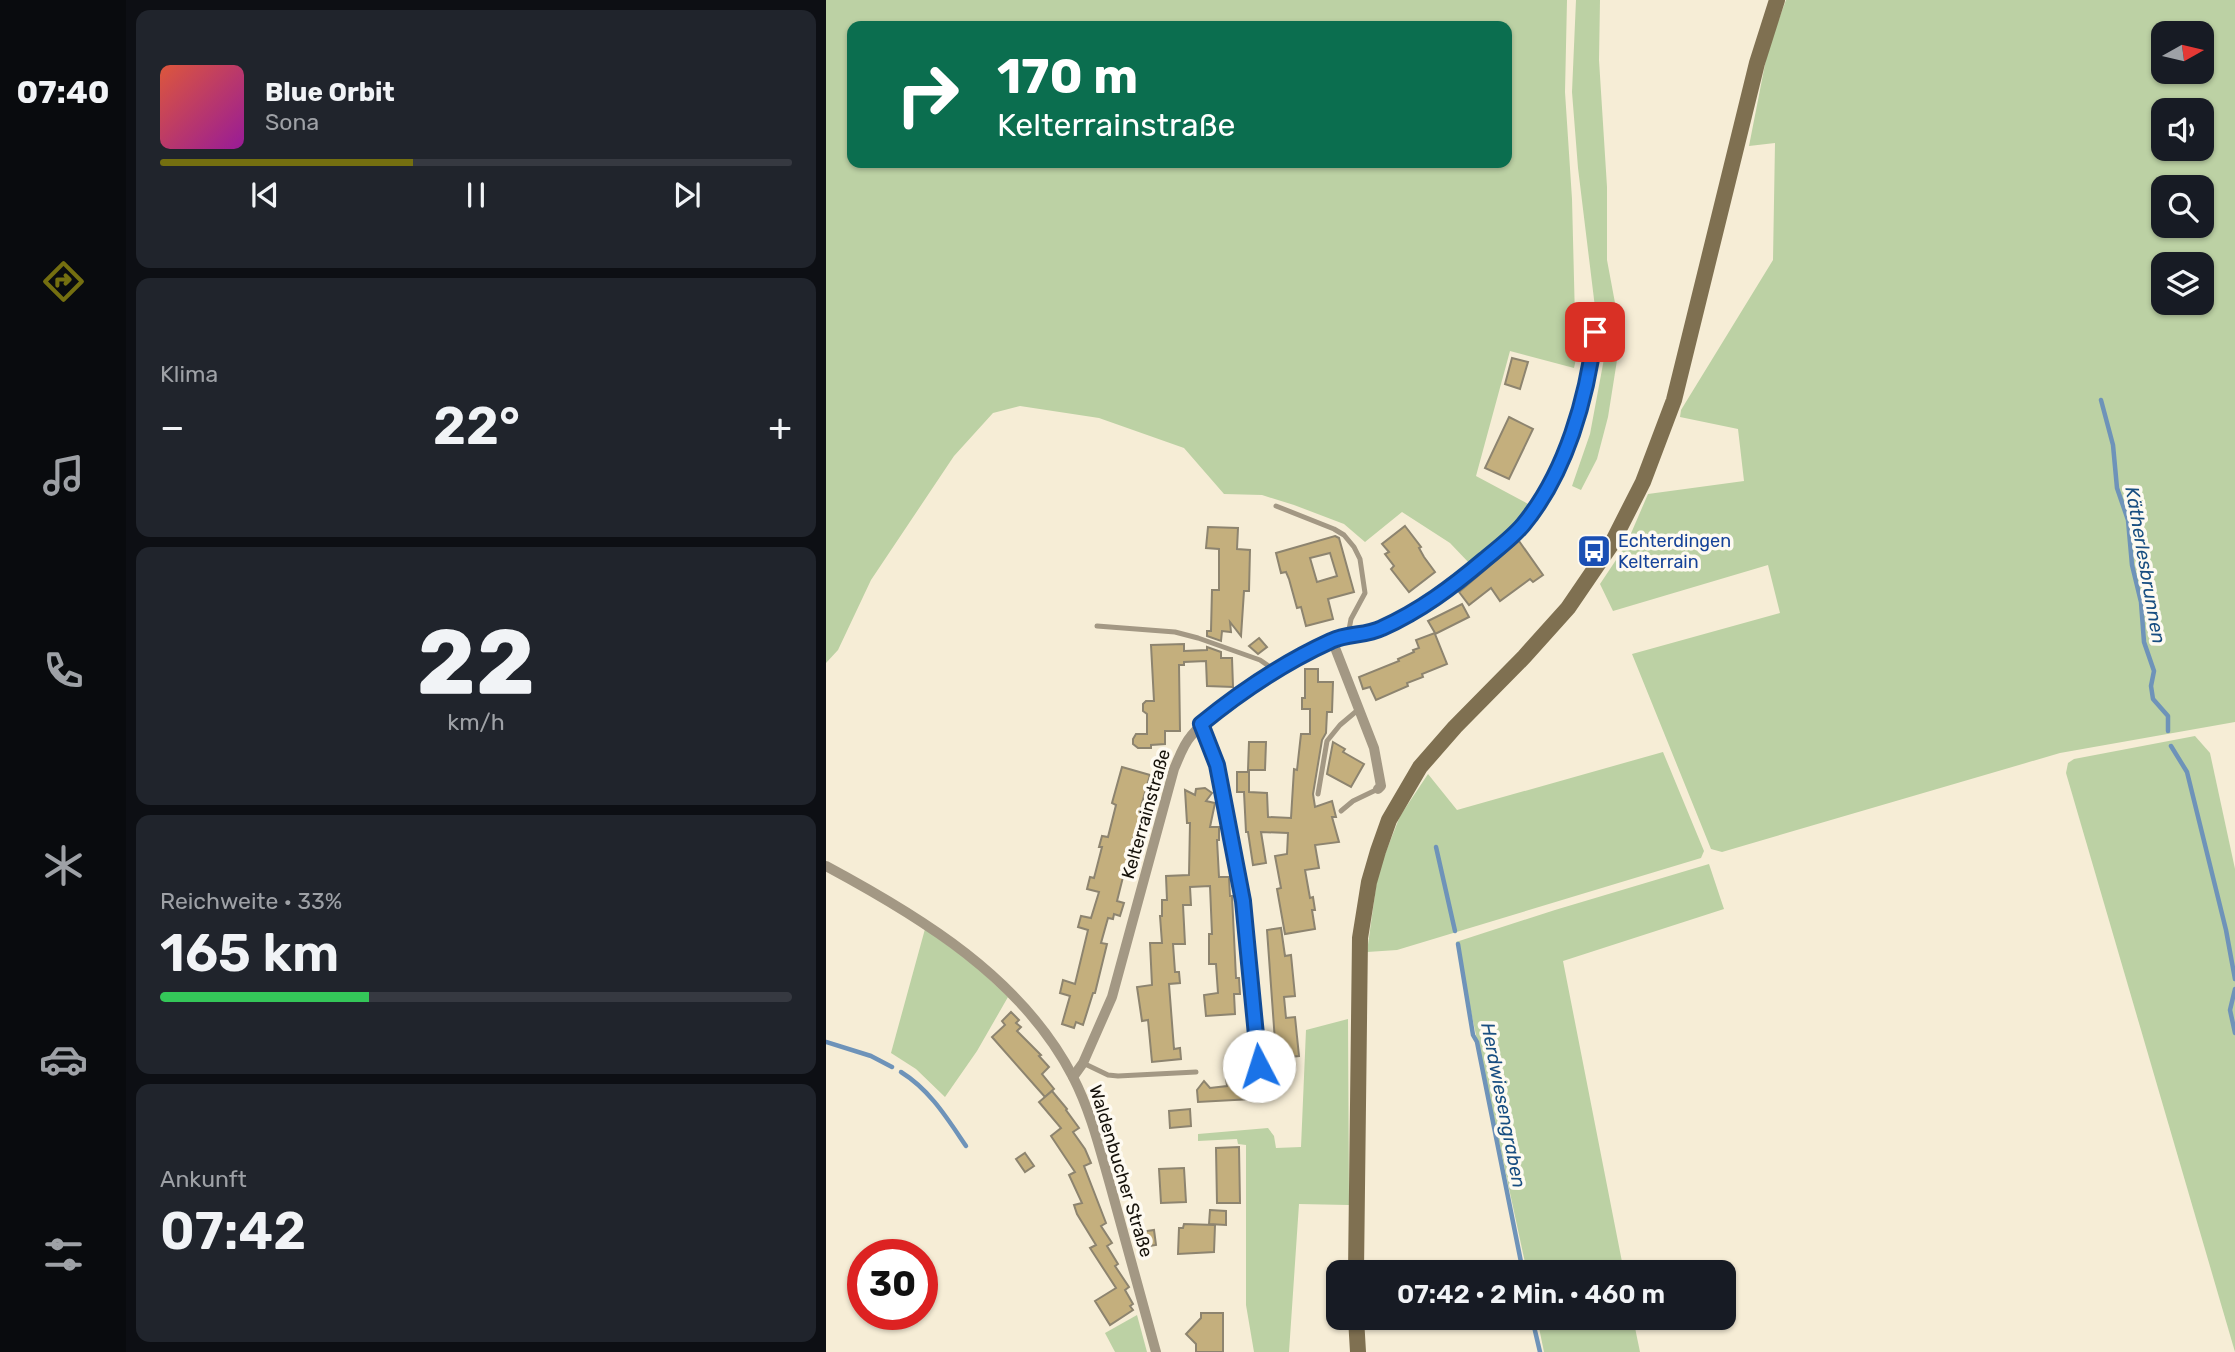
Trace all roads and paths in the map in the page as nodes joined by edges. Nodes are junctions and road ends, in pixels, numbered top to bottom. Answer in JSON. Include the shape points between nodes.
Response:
{"nodes":[{"id":1,"x":1777,"y":0,"type":"edge"},
{"id":2,"x":1595,"y":332,"type":"dead end"},
{"id":3,"x":1545,"y":492,"type":"joint"},
{"id":4,"x":1276,"y":506,"type":"dead end"},
{"id":5,"x":1097,"y":626,"type":"dead end"},
{"id":6,"x":1348,"y":635,"type":"junction"},
{"id":7,"x":1332,"y":640,"type":"junction"},
{"id":8,"x":1276,"y":671,"type":"junction"},
{"id":9,"x":1359,"y":709,"type":"junction"},
{"id":10,"x":1201,"y":724,"type":"junction"},
{"id":11,"x":1378,"y":789,"type":"joint"},
{"id":12,"x":1318,"y":794,"type":"dead end"},
{"id":13,"x":1341,"y":811,"type":"dead end"},
{"id":14,"x":826,"y":866,"type":"edge"},
{"id":15,"x":1083,"y":1063,"type":"junction"},
{"id":16,"x":1259,"y":1066,"type":"dead end"},
{"id":17,"x":1196,"y":1072,"type":"dead end"},
{"id":18,"x":1073,"y":1077,"type":"junction"},
{"id":19,"x":1356,"y":1260,"type":"edge"},
{"id":20,"x":1357,"y":1330,"type":"edge"},
{"id":21,"x":1156,"y":1352,"type":"edge"},
{"id":22,"x":1358,"y":1352,"type":"edge"}],
"edges":[{"from":1,"to":19,"type":"main road","via":[[1754,75],[1674,400],[1643,482],[1611,545],[1568,608],[1420,768],[1378,850],[1360,938]]},
{"from":2,"to":3,"type":"lane","via":[[1591,368],[1572,431]]},
{"from":3,"to":6,"type":"street","name":"Kelterrainstraße","via":[[1511,537],[1420,610],[1379,630]]},
{"from":4,"to":6,"type":"lane","via":[[1345,535],[1354,547],[1365,593],[1350,619]]},
{"from":5,"to":8,"type":"lane","via":[[1175,632],[1260,660]]},
{"from":6,"to":7,"type":"street","name":"Kelterrainstraße"},
{"from":7,"to":8,"type":"street","name":"Kelterrainstraße"},
{"from":7,"to":9,"type":"street"},
{"from":8,"to":10,"type":"street","name":"Kelterrainstraße"},
{"from":9,"to":11,"type":"street","via":[[1374,748]]},
{"from":9,"to":12,"type":"lane","via":[[1327,741]]},
{"from":10,"to":15,"type":"street","name":"Kelterrainstraße","via":[[1189,737],[1174,769],[1120,972]]},
{"from":10,"to":16,"type":"street","via":[[1217,765],[1243,901]]},
{"from":11,"to":13,"type":"lane"},
{"from":14,"to":18,"type":"street","name":"Waldenbucher Straße","via":[[910,914],[990,973],[1047,1035]]},
{"from":15,"to":17,"type":"lane","via":[[1118,1076]]},
{"from":15,"to":18,"type":"street","name":"Kelterrainstraße"},
{"from":18,"to":21,"type":"street","name":"Waldenbucher Straße","via":[[1094,1129]]},
{"from":20,"to":22,"type":"main road"}]}
